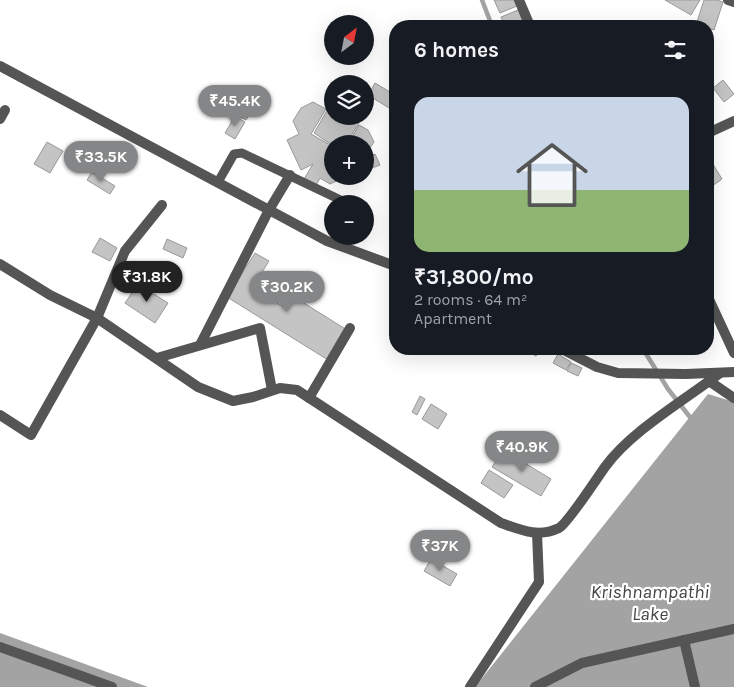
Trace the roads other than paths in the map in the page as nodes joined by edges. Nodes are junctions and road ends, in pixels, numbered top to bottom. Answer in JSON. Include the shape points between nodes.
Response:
{"nodes":[{"id":1,"x":519,"y":0,"type":"edge"},
{"id":2,"x":728,"y":0,"type":"edge"},
{"id":3,"x":734,"y":2,"type":"edge"},
{"id":4,"x":527,"y":20,"type":"edge"},
{"id":5,"x":0,"y":66,"type":"edge"},
{"id":6,"x":734,"y":121,"type":"edge"},
{"id":7,"x":714,"y":130,"type":"edge"},
{"id":8,"x":290,"y":175,"type":"junction"},
{"id":9,"x":218,"y":182,"type":"junction"},
{"id":10,"x":331,"y":195,"type":"edge"},
{"id":11,"x":162,"y":205,"type":"dead end"},
{"id":12,"x":269,"y":210,"type":"junction"},
{"id":13,"x":0,"y":264,"type":"edge"},
{"id":14,"x":389,"y":264,"type":"edge"},
{"id":15,"x":714,"y":310,"type":"edge"},
{"id":16,"x":97,"y":318,"type":"junction"},
{"id":17,"x":350,"y":328,"type":"dead end"},
{"id":18,"x":200,"y":345,"type":"junction"},
{"id":19,"x":734,"y":354,"type":"edge"},
{"id":20,"x":574,"y":355,"type":"edge"},
{"id":21,"x":157,"y":358,"type":"junction"},
{"id":22,"x":734,"y":372,"type":"edge"},
{"id":23,"x":720,"y":373,"type":"junction"},
{"id":24,"x":709,"y":381,"type":"junction"},
{"id":25,"x":272,"y":390,"type":"junction"},
{"id":26,"x":309,"y":398,"type":"junction"},
{"id":27,"x":734,"y":398,"type":"edge"},
{"id":28,"x":0,"y":415,"type":"edge"},
{"id":29,"x":537,"y":533,"type":"junction"},
{"id":30,"x":734,"y":629,"type":"edge"},
{"id":31,"x":684,"y":640,"type":"junction"},
{"id":32,"x":0,"y":647,"type":"edge"},
{"id":33,"x":112,"y":687,"type":"edge"},
{"id":34,"x":470,"y":687,"type":"edge"},
{"id":35,"x":535,"y":687,"type":"edge"},
{"id":36,"x":695,"y":687,"type":"edge"}],
"edges":[{"from":1,"to":4,"type":"street"},
{"from":2,"to":3,"type":"street"},
{"from":5,"to":9,"type":"street"},
{"from":6,"to":7,"type":"street"},
{"from":8,"to":9,"type":"lane","via":[[237,152]]},
{"from":8,"to":10,"type":"lane"},
{"from":8,"to":12,"type":"street"},
{"from":9,"to":12,"type":"street"},
{"from":11,"to":16,"type":"street","via":[[125,251]]},
{"from":12,"to":14,"type":"street","via":[[327,242]]},
{"from":12,"to":18,"type":"street"},
{"from":13,"to":16,"type":"street","via":[[50,295]]},
{"from":15,"to":19,"type":"street"},
{"from":16,"to":21,"type":"street"},
{"from":16,"to":28,"type":"street","via":[[31,435]]},
{"from":17,"to":26,"type":"street"},
{"from":18,"to":21,"type":"street"},
{"from":18,"to":25,"type":"street","via":[[260,328]]},
{"from":20,"to":23,"type":"street","via":[[618,373]]},
{"from":21,"to":25,"type":"street","via":[[198,388],[233,400]]},
{"from":22,"to":23,"type":"street"},
{"from":23,"to":24,"type":"street"},
{"from":24,"to":27,"type":"street"},
{"from":24,"to":29,"type":"street","via":[[646,427],[611,460],[562,526]]},
{"from":25,"to":26,"type":"street","via":[[296,390]]},
{"from":26,"to":29,"type":"street","via":[[501,523]]},
{"from":29,"to":34,"type":"street","via":[[539,582]]},
{"from":30,"to":31,"type":"street"},
{"from":31,"to":35,"type":"street","via":[[582,663]]},
{"from":31,"to":36,"type":"street"},
{"from":32,"to":33,"type":"street"}]}
